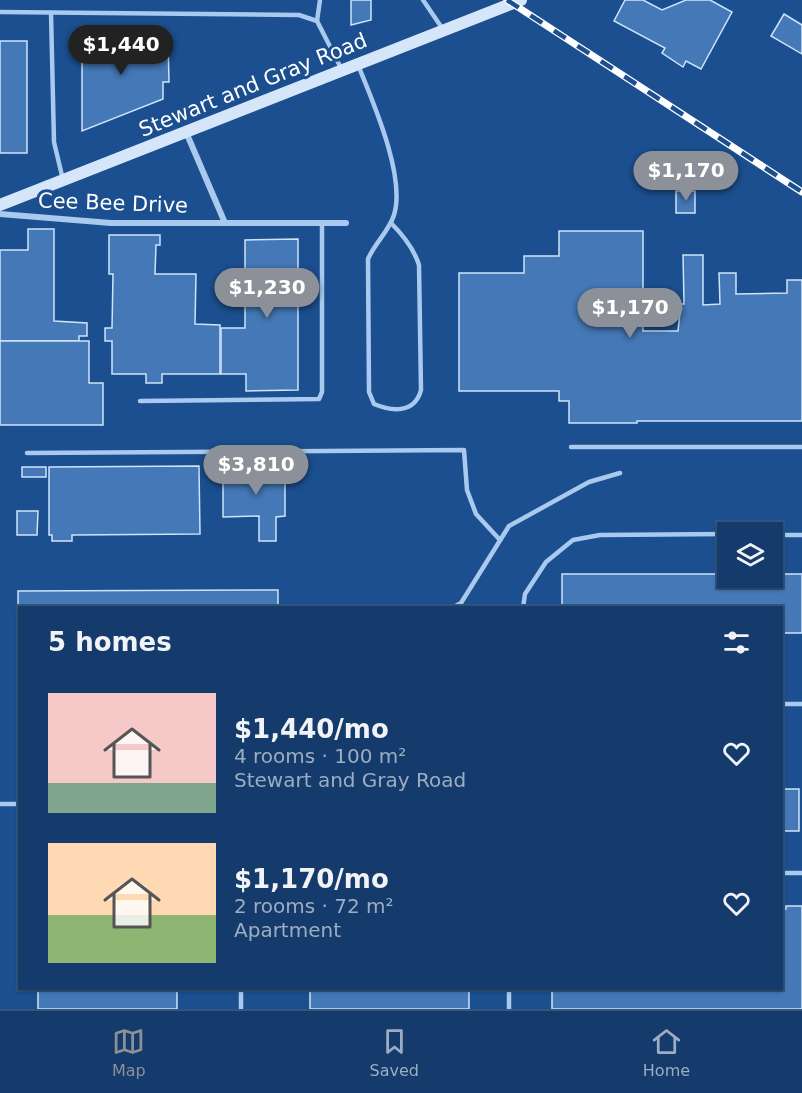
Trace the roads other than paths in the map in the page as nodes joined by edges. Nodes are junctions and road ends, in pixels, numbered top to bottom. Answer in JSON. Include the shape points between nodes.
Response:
{"nodes":[{"id":1,"x":320,"y":0,"type":"edge"},
{"id":2,"x":423,"y":0,"type":"edge"},
{"id":3,"x":521,"y":0,"type":"edge"},
{"id":4,"x":0,"y":12,"type":"edge"},
{"id":5,"x":51,"y":13,"type":"junction"},
{"id":6,"x":316,"y":21,"type":"junction"},
{"id":7,"x":443,"y":30,"type":"junction"},
{"id":8,"x":358,"y":64,"type":"junction"},
{"id":9,"x":343,"y":70,"type":"junction"},
{"id":10,"x":186,"y":132,"type":"junction"},
{"id":11,"x":63,"y":180,"type":"junction"},
{"id":12,"x":0,"y":206,"type":"edge"},
{"id":13,"x":0,"y":214,"type":"edge"},
{"id":14,"x":225,"y":223,"type":"junction"},
{"id":15,"x":322,"y":223,"type":"junction"},
{"id":16,"x":346,"y":223,"type":"dead end"},
{"id":17,"x":391,"y":223,"type":"junction"},
{"id":18,"x":140,"y":401,"type":"dead end"},
{"id":19,"x":571,"y":447,"type":"dead end"},
{"id":20,"x":802,"y":447,"type":"edge"},
{"id":21,"x":27,"y":453,"type":"dead end"},
{"id":22,"x":620,"y":473,"type":"dead end"},
{"id":23,"x":717,"y":534,"type":"edge"},
{"id":24,"x":783,"y":535,"type":"edge"},
{"id":25,"x":802,"y":535,"type":"edge"},
{"id":26,"x":500,"y":540,"type":"junction"},
{"id":27,"x":456,"y":606,"type":"edge"},
{"id":28,"x":523,"y":606,"type":"edge"},
{"id":29,"x":783,"y":704,"type":"edge"},
{"id":30,"x":802,"y":704,"type":"edge"},
{"id":31,"x":0,"y":804,"type":"edge"},
{"id":32,"x":18,"y":804,"type":"edge"},
{"id":33,"x":783,"y":873,"type":"edge"},
{"id":34,"x":802,"y":873,"type":"edge"},
{"id":35,"x":241,"y":990,"type":"edge"},
{"id":36,"x":509,"y":990,"type":"edge"},
{"id":37,"x":241,"y":1009,"type":"edge"},
{"id":38,"x":509,"y":1009,"type":"edge"}],
"edges":[{"from":1,"to":6,"type":"lane"},
{"from":2,"to":7,"type":"lane"},
{"from":3,"to":7,"type":"main road","name":"Stewart and Gray Road"},
{"from":4,"to":5,"type":"lane"},
{"from":5,"to":6,"type":"lane","via":[[299,15]]},
{"from":5,"to":11,"type":"lane","via":[[54,142]]},
{"from":6,"to":9,"type":"lane"},
{"from":7,"to":8,"type":"main road","name":"Stewart and Gray Road"},
{"from":8,"to":9,"type":"main road","name":"Stewart and Gray Road"},
{"from":8,"to":17,"type":"lane","via":[[395,173],[396,204]]},
{"from":9,"to":10,"type":"main road","name":"Stewart and Gray Road"},
{"from":10,"to":11,"type":"main road","name":"Stewart and Gray Road"},
{"from":10,"to":14,"type":"street","name":"Cee Bee Drive"},
{"from":11,"to":12,"type":"main road","name":"Stewart and Gray Road"},
{"from":13,"to":14,"type":"street","name":"Cee Bee Drive","via":[[111,223]]},
{"from":14,"to":15,"type":"street","name":"Cee Bee Drive"},
{"from":15,"to":16,"type":"street","name":"Cee Bee Drive"},
{"from":15,"to":18,"type":"lane","via":[[319,399]]},
{"from":17,"to":17,"type":"lane","via":[[374,244],[368,259],[367,341],[372,401],[396,410],[414,404],[421,390],[419,265],[416,255]]},
{"from":19,"to":20,"type":"lane"},
{"from":21,"to":26,"type":"lane","via":[[464,450],[467,490],[476,514]]},
{"from":22,"to":26,"type":"lane","via":[[589,482],[509,526]]},
{"from":23,"to":28,"type":"lane","via":[[600,535],[573,540],[546,562],[525,594]]},
{"from":24,"to":25,"type":"lane"},
{"from":26,"to":27,"type":"lane"},
{"from":29,"to":30,"type":"lane"},
{"from":31,"to":32,"type":"lane"},
{"from":33,"to":34,"type":"lane"},
{"from":35,"to":37,"type":"lane"},
{"from":36,"to":38,"type":"lane"}]}
